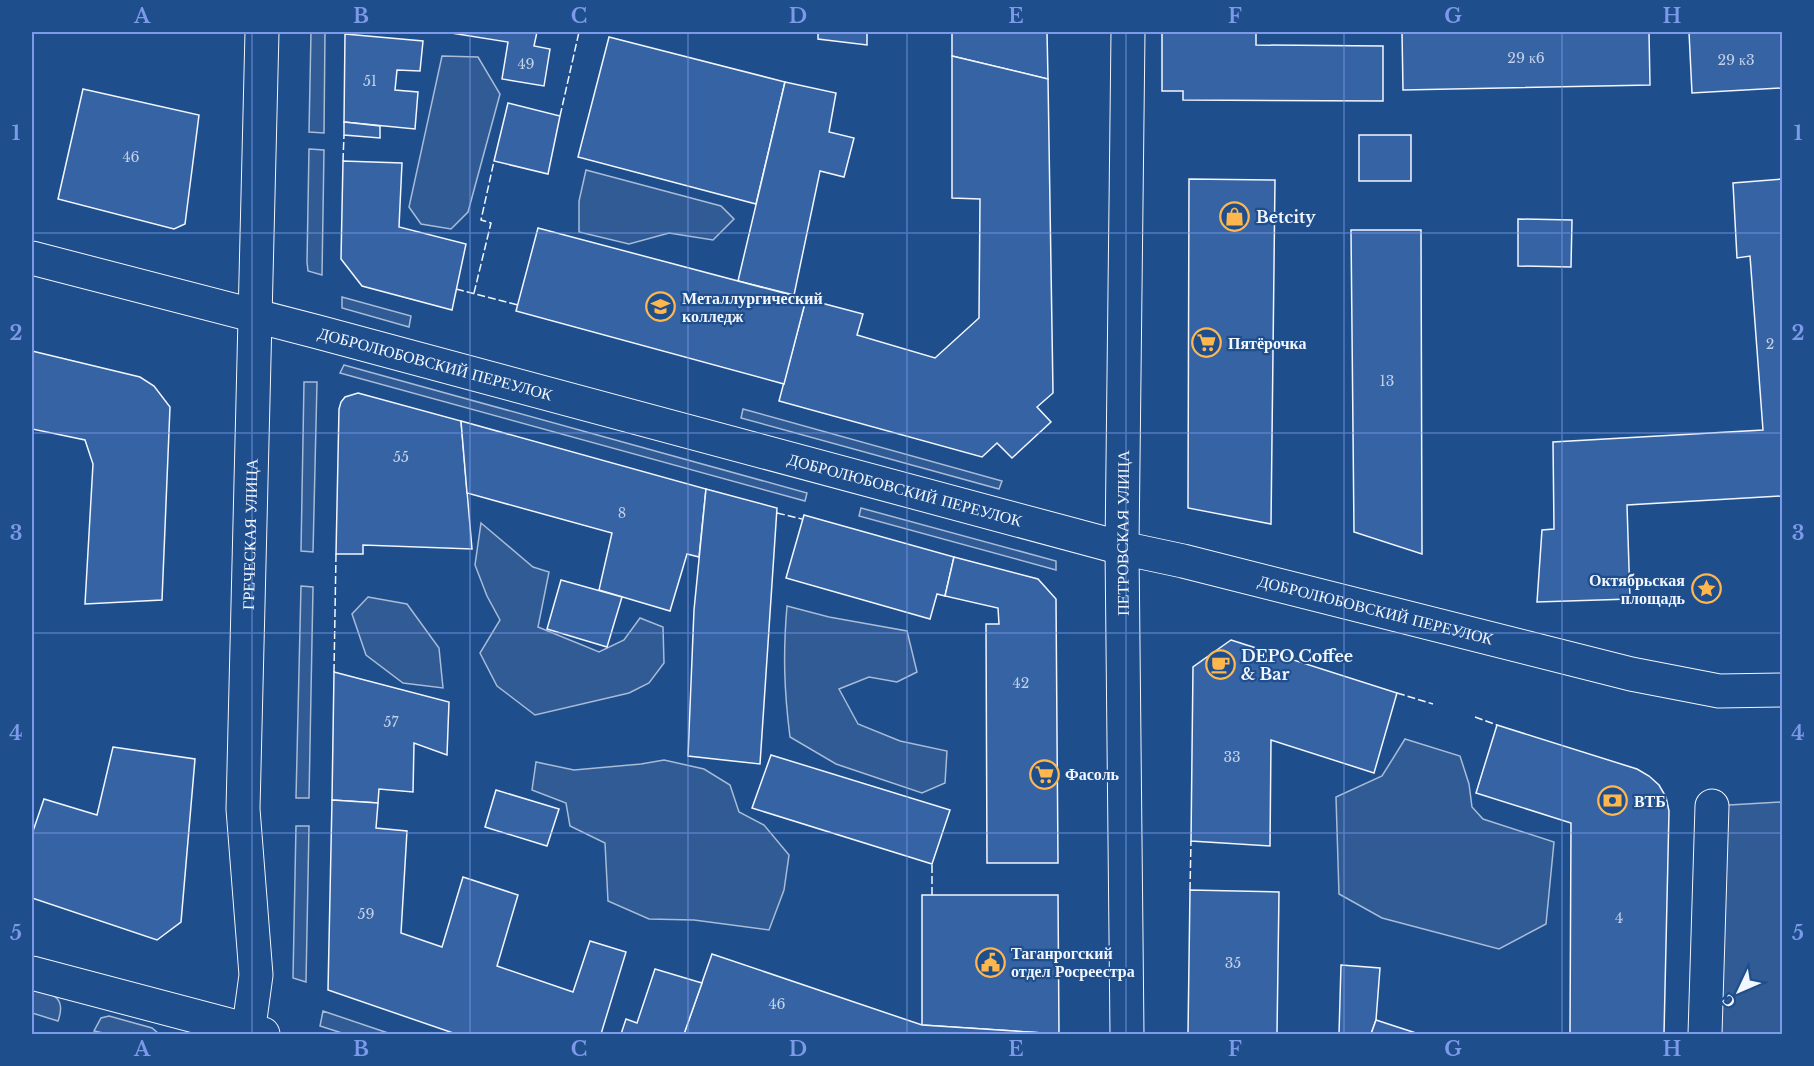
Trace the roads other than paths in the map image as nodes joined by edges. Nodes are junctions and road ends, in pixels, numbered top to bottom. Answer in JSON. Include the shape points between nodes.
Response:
{"nodes":[{"id":1,"x":262,"y":32,"type":"edge"},
{"id":2,"x":1128,"y":32,"type":"edge"},
{"id":3,"x":32,"y":258,"type":"edge"},
{"id":4,"x":256,"y":316,"type":"junction"},
{"id":5,"x":1122,"y":549,"type":"junction"},
{"id":6,"x":1782,"y":690,"type":"edge"},
{"id":7,"x":1712,"y":806,"type":"dead end"},
{"id":8,"x":32,"y":973,"type":"edge"},
{"id":9,"x":253,"y":1033,"type":"edge"},
{"id":10,"x":1127,"y":1035,"type":"edge"},
{"id":11,"x":1705,"y":1035,"type":"edge"}],
"edges":[{"from":1,"to":4,"type":"street","name":"ГРЕЧЕСКАЯ УЛИЦА"},
{"from":2,"to":5,"type":"street","name":"ПЕТРОВСКАЯ УЛИЦА"},
{"from":3,"to":4,"type":"street","name":"ДОБРОЛЮБОВСКИЙ ПЕРЕУЛОК"},
{"from":4,"to":5,"type":"street","name":"ДОБРОЛЮБОВСКИЙ ПЕРЕУЛОК"},
{"from":4,"to":9,"type":"street","name":"ГРЕЧЕСКАЯ УЛИЦА","via":[[243,809],[256,975]]},
{"from":5,"to":6,"type":"street","name":"ДОБРОЛЮБОВСКИЙ ПЕРЕУЛОК","via":[[1631,674],[1719,691]]},
{"from":5,"to":10,"type":"street","name":"ПЕТРОВСКАЯ УЛИЦА"},
{"from":7,"to":11,"type":"street"},
{"from":8,"to":9,"type":"street"}]}
